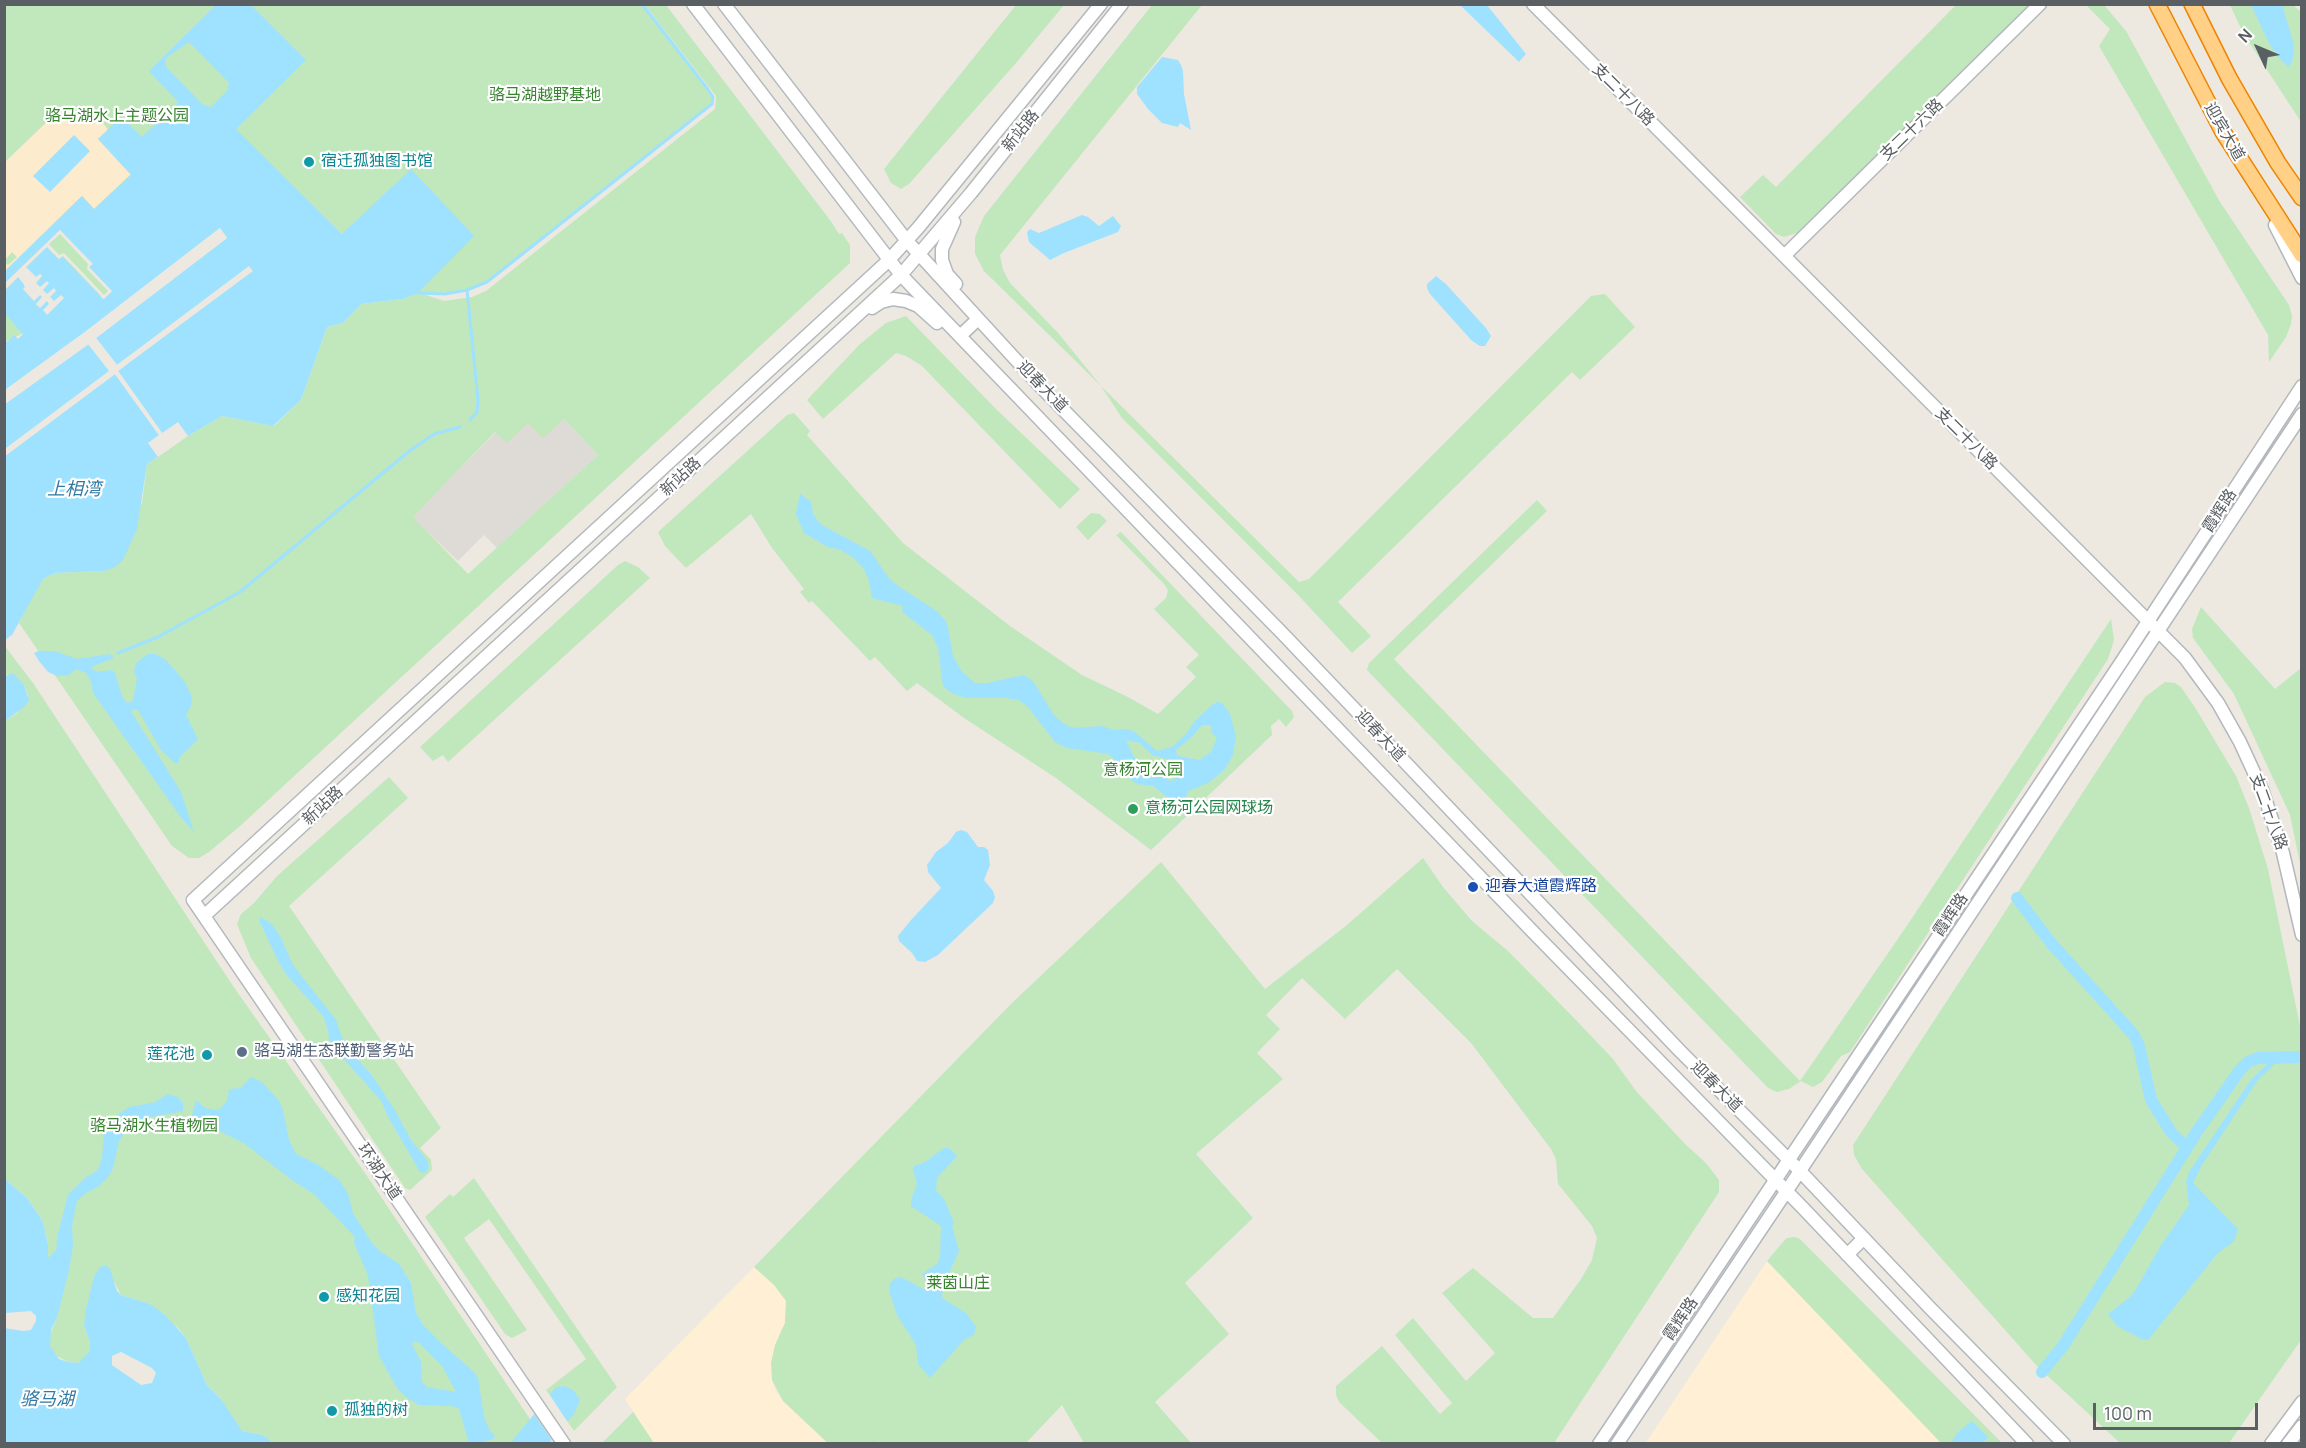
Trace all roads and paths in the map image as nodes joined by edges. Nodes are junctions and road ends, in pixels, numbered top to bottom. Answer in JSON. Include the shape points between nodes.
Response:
{"nodes":[{"id":1,"x":693,"y":4,"type":"edge"},
{"id":2,"x":724,"y":4,"type":"edge"},
{"id":3,"x":1101,"y":4,"type":"edge"},
{"id":4,"x":1122,"y":4,"type":"edge"},
{"id":5,"x":1533,"y":4,"type":"edge"},
{"id":6,"x":2040,"y":4,"type":"edge"},
{"id":7,"x":2157,"y":4,"type":"edge"},
{"id":8,"x":2192,"y":4,"type":"edge"},
{"id":9,"x":2239,"y":158,"type":"junction"},
{"id":10,"x":970,"y":194,"type":"junction"},
{"id":11,"x":2301,"y":197,"type":"edge"},
{"id":12,"x":907,"y":242,"type":"junction"},
{"id":13,"x":920,"y":255,"type":"junction"},
{"id":14,"x":2301,"y":255,"type":"edge"},
{"id":15,"x":1784,"y":256,"type":"junction"},
{"id":16,"x":888,"y":261,"type":"junction"},
{"id":17,"x":901,"y":275,"type":"junction"},
{"id":18,"x":2301,"y":278,"type":"edge"},
{"id":19,"x":978,"y":319,"type":"junction"},
{"id":20,"x":846,"y":326,"type":"junction"},
{"id":21,"x":960,"y":336,"type":"junction"},
{"id":22,"x":2301,"y":376,"type":"edge"},
{"id":23,"x":1039,"y":385,"type":"junction"},
{"id":24,"x":2301,"y":386,"type":"edge"},
{"id":25,"x":2287,"y":409,"type":"junction"},
{"id":26,"x":1035,"y":413,"type":"junction"},
{"id":27,"x":2301,"y":416,"type":"edge"},
{"id":28,"x":2147,"y":621,"type":"junction"},
{"id":29,"x":2158,"y":632,"type":"junction"},
{"id":30,"x":193,"y":900,"type":"joint"},
{"id":31,"x":204,"y":916,"type":"junction"},
{"id":32,"x":2301,"y":935,"type":"edge"},
{"id":33,"x":1714,"y":1085,"type":"junction"},
{"id":34,"x":1698,"y":1102,"type":"junction"},
{"id":35,"x":1787,"y":1159,"type":"junction"},
{"id":36,"x":1799,"y":1170,"type":"junction"},
{"id":37,"x":1774,"y":1179,"type":"junction"},
{"id":38,"x":1786,"y":1192,"type":"junction"},
{"id":39,"x":1864,"y":1238,"type":"junction"},
{"id":40,"x":1847,"y":1255,"type":"junction"},
{"id":41,"x":2301,"y":1402,"type":"edge"},
{"id":42,"x":2301,"y":1426,"type":"edge"},
{"id":43,"x":563,"y":1443,"type":"edge"},
{"id":44,"x":1599,"y":1443,"type":"edge"},
{"id":45,"x":1617,"y":1443,"type":"edge"},
{"id":46,"x":2026,"y":1443,"type":"edge"},
{"id":47,"x":2064,"y":1443,"type":"edge"},
{"id":48,"x":2271,"y":1443,"type":"edge"},
{"id":49,"x":2288,"y":1443,"type":"edge"}],
"edges":[{"from":1,"to":16,"type":"street","name":"迎春大道"},
{"from":2,"to":12,"type":"street","name":"迎春大道"},
{"from":3,"to":12,"type":"street","name":"新站路"},
{"from":4,"to":10,"type":"street","name":"新站路"},
{"from":5,"to":15,"type":"street","name":"支二十八路"},
{"from":6,"to":15,"type":"street","name":"支二十六路"},
{"from":7,"to":9,"type":"highway","name":"迎宾大道"},
{"from":8,"to":11,"type":"highway","name":"迎宾大道","via":[[2229,78]]},
{"from":9,"to":14,"type":"highway","name":"迎宾大道"},
{"from":9,"to":18,"type":"street"},
{"from":10,"to":13,"type":"street","name":"新站路"},
{"from":10,"to":23,"type":"street","via":[[942,249],[947,274]]},
{"from":12,"to":13,"type":"street","name":"迎春大道"},
{"from":12,"to":16,"type":"street","name":"新站路"},
{"from":13,"to":17,"type":"street","name":"新站路"},
{"from":13,"to":19,"type":"street","name":"迎春大道"},
{"from":15,"to":28,"type":"street","name":"支二十八路"},
{"from":16,"to":17,"type":"street","name":"迎春大道"},
{"from":16,"to":30,"type":"street","name":"新站路"},
{"from":17,"to":20,"type":"street","name":"新站路"},
{"from":17,"to":21,"type":"street","name":"迎春大道"},
{"from":19,"to":21,"type":"street"},
{"from":19,"to":23,"type":"street","name":"迎春大道"},
{"from":20,"to":26,"type":"street","via":[[881,302],[893,299],[918,306]]},
{"from":20,"to":31,"type":"street","name":"新站路"},
{"from":21,"to":26,"type":"street","name":"迎春大道"},
{"from":22,"to":25,"type":"street"},
{"from":23,"to":33,"type":"street","name":"迎春大道","via":[[1284,634]]},
{"from":24,"to":25,"type":"street","name":"霞辉路"},
{"from":25,"to":28,"type":"street","name":"霞辉路"},
{"from":26,"to":34,"type":"street","name":"迎春大道"},
{"from":27,"to":29,"type":"street","name":"霞辉路"},
{"from":28,"to":29,"type":"street","name":"支二十八路"},
{"from":28,"to":35,"type":"street","name":"霞辉路"},
{"from":29,"to":32,"type":"street","name":"支二十八路","via":[[2185,658],[2218,703],[2259,782],[2283,853]]},
{"from":29,"to":36,"type":"street","name":"霞辉路"},
{"from":30,"to":31,"type":"street","name":"环湖大道"},
{"from":31,"to":43,"type":"street","name":"环湖大道"},
{"from":33,"to":34,"type":"street"},
{"from":33,"to":35,"type":"street","name":"迎春大道"},
{"from":34,"to":37,"type":"street","name":"迎春大道"},
{"from":35,"to":36,"type":"street","name":"迎春大道"},
{"from":35,"to":37,"type":"street","name":"霞辉路"},
{"from":36,"to":38,"type":"street","name":"霞辉路"},
{"from":36,"to":39,"type":"street","name":"迎春大道"},
{"from":37,"to":38,"type":"street","name":"迎春大道"},
{"from":37,"to":44,"type":"street","name":"霞辉路"},
{"from":38,"to":40,"type":"street","name":"迎春大道"},
{"from":38,"to":45,"type":"street","name":"霞辉路"},
{"from":39,"to":40,"type":"street"},
{"from":39,"to":47,"type":"street","name":"迎春大道"},
{"from":40,"to":46,"type":"street","name":"迎春大道"},
{"from":41,"to":48,"type":"street"},
{"from":42,"to":49,"type":"street"}]}
